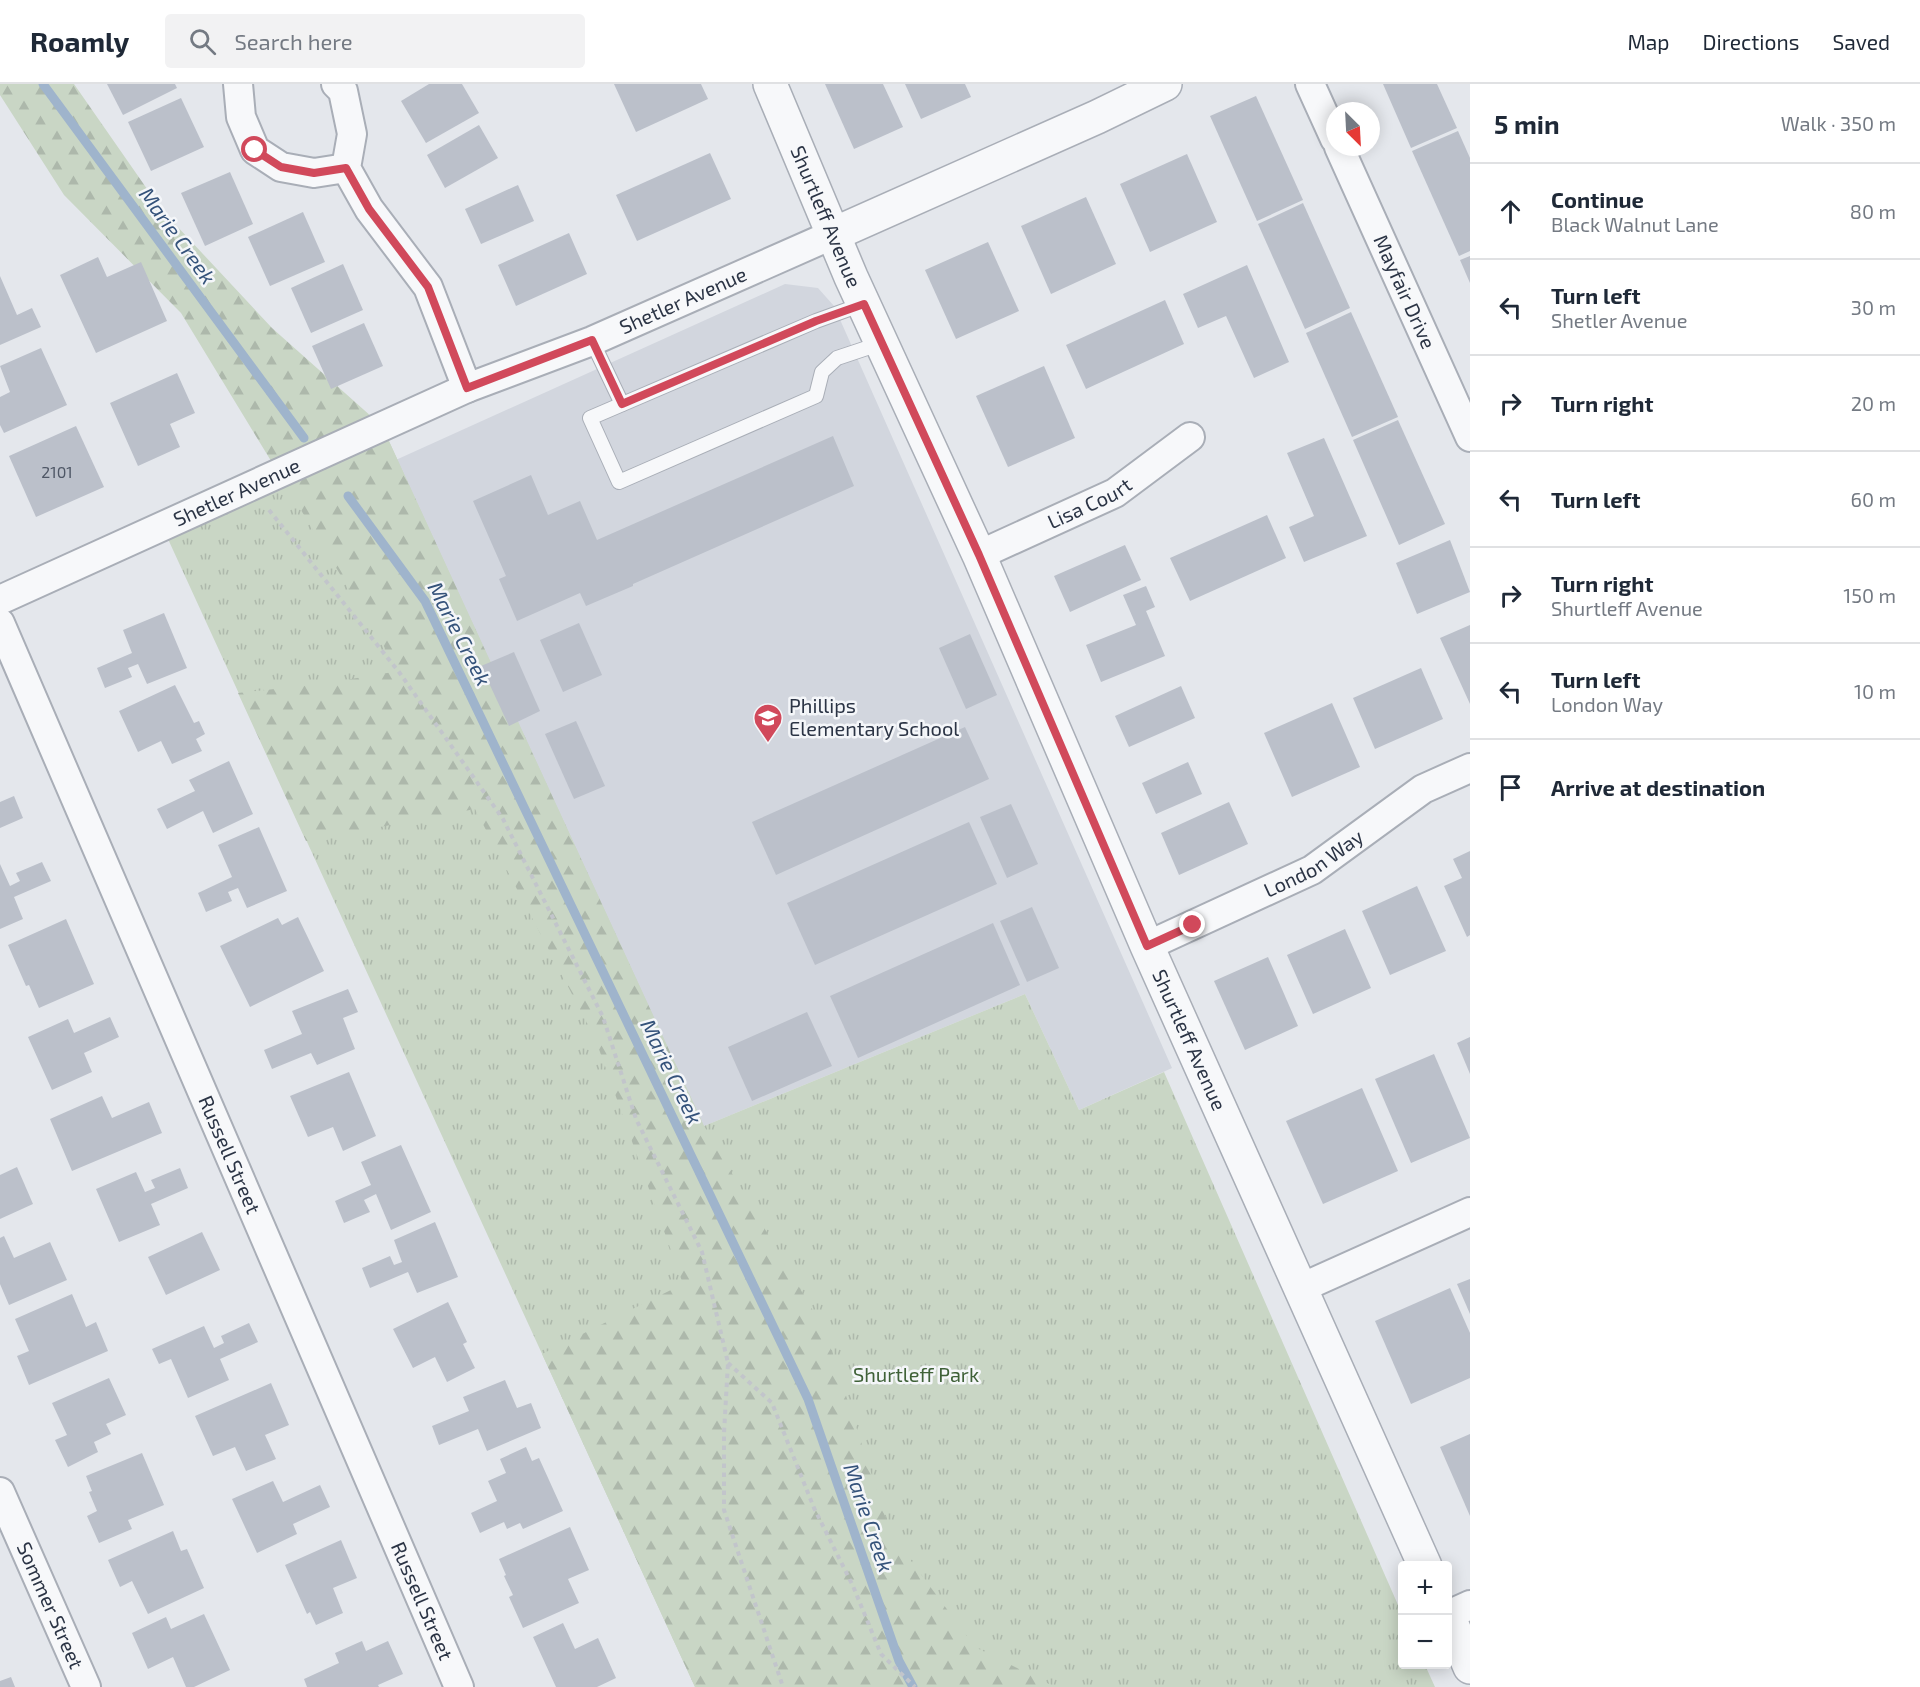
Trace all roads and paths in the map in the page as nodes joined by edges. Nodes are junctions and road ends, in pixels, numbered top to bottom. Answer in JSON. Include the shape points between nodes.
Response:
{"nodes":[{"id":1,"x":238,"y":84,"type":"edge"},
{"id":2,"x":336,"y":84,"type":"edge"},
{"id":3,"x":770,"y":84,"type":"edge"},
{"id":4,"x":1165,"y":84,"type":"edge"},
{"id":5,"x":1310,"y":84,"type":"edge"},
{"id":6,"x":1326,"y":119,"type":"edge"},
{"id":7,"x":1343,"y":156,"type":"edge"},
{"id":8,"x":346,"y":168,"type":"junction"},
{"id":9,"x":834,"y":234,"type":"junction"},
{"id":10,"x":864,"y":304,"type":"junction"},
{"id":11,"x":592,"y":340,"type":"junction"},
{"id":12,"x":882,"y":343,"type":"junction"},
{"id":13,"x":467,"y":388,"type":"junction"},
{"id":14,"x":622,"y":404,"type":"junction"},
{"id":15,"x":1190,"y":437,"type":"dead end"},
{"id":16,"x":1470,"y":437,"type":"edge"},
{"id":17,"x":250,"y":486,"type":"junction"},
{"id":18,"x":979,"y":555,"type":"junction"},
{"id":19,"x":0,"y":600,"type":"edge"},
{"id":20,"x":0,"y":623,"type":"edge"},
{"id":21,"x":1470,"y":768,"type":"edge"},
{"id":22,"x":1147,"y":946,"type":"junction"},
{"id":23,"x":1470,"y":1212,"type":"edge"},
{"id":24,"x":1301,"y":1288,"type":"junction"},
{"id":25,"x":728,"y":1363,"type":"junction"},
{"id":26,"x":0,"y":1492,"type":"edge"},
{"id":27,"x":1423,"y":1561,"type":"edge"},
{"id":28,"x":1470,"y":1605,"type":"edge"},
{"id":29,"x":1452,"y":1613,"type":"edge"},
{"id":30,"x":1452,"y":1624,"type":"edge"},
{"id":31,"x":1470,"y":1667,"type":"edge"},
{"id":32,"x":86,"y":1687,"type":"edge"},
{"id":33,"x":459,"y":1687,"type":"edge"},
{"id":34,"x":783,"y":1687,"type":"edge"},
{"id":35,"x":915,"y":1687,"type":"edge"}],
"edges":[{"from":1,"to":8,"type":"street","via":[[241,117],[255,150],[281,167],[314,173]]},
{"from":2,"to":8,"type":"street","via":[[344,92],[352,134]]},
{"from":3,"to":9,"type":"street","name":"Shurtleff Avenue"},
{"from":4,"to":9,"type":"street","name":"Shetler Avenue"},
{"from":5,"to":6,"type":"street"},
{"from":7,"to":16,"type":"street","name":"Mayfair Drive"},
{"from":8,"to":13,"type":"street","via":[[369,209],[428,287]]},
{"from":9,"to":10,"type":"street","name":"Shurtleff Avenue"},
{"from":9,"to":11,"type":"street","name":"Shetler Avenue"},
{"from":10,"to":12,"type":"street","name":"Shurtleff Avenue"},
{"from":10,"to":14,"type":"lane"},
{"from":11,"to":13,"type":"street","name":"Shetler Avenue"},
{"from":11,"to":14,"type":"lane"},
{"from":12,"to":14,"type":"lane","via":[[837,358],[822,372],[816,396],[619,482],[590,418]]},
{"from":12,"to":18,"type":"street","name":"Shurtleff Avenue"},
{"from":13,"to":17,"type":"street","name":"Shetler Avenue"},
{"from":15,"to":18,"type":"street","name":"Lisa Court","via":[[1115,493]]},
{"from":17,"to":19,"type":"street","name":"Shetler Avenue"},
{"from":17,"to":25,"type":"path","via":[[399,672],[503,819],[603,1017],[636,1119],[702,1252]]},
{"from":18,"to":22,"type":"street","name":"Shurtleff Avenue"},
{"from":20,"to":33,"type":"street","name":"Russell Street"},
{"from":21,"to":22,"type":"street","name":"London Way","via":[[1423,789],[1312,870]]},
{"from":22,"to":24,"type":"street","name":"Shurtleff Avenue"},
{"from":23,"to":24,"type":"street"},
{"from":24,"to":27,"type":"street","name":"Shurtleff Avenue"},
{"from":25,"to":34,"type":"path","via":[[724,1510]]},
{"from":25,"to":35,"type":"path","via":[[772,1403],[814,1508],[881,1654]]},
{"from":26,"to":32,"type":"street","name":"Sommer Street"},
{"from":28,"to":29,"type":"street"},
{"from":30,"to":31,"type":"street"}]}
